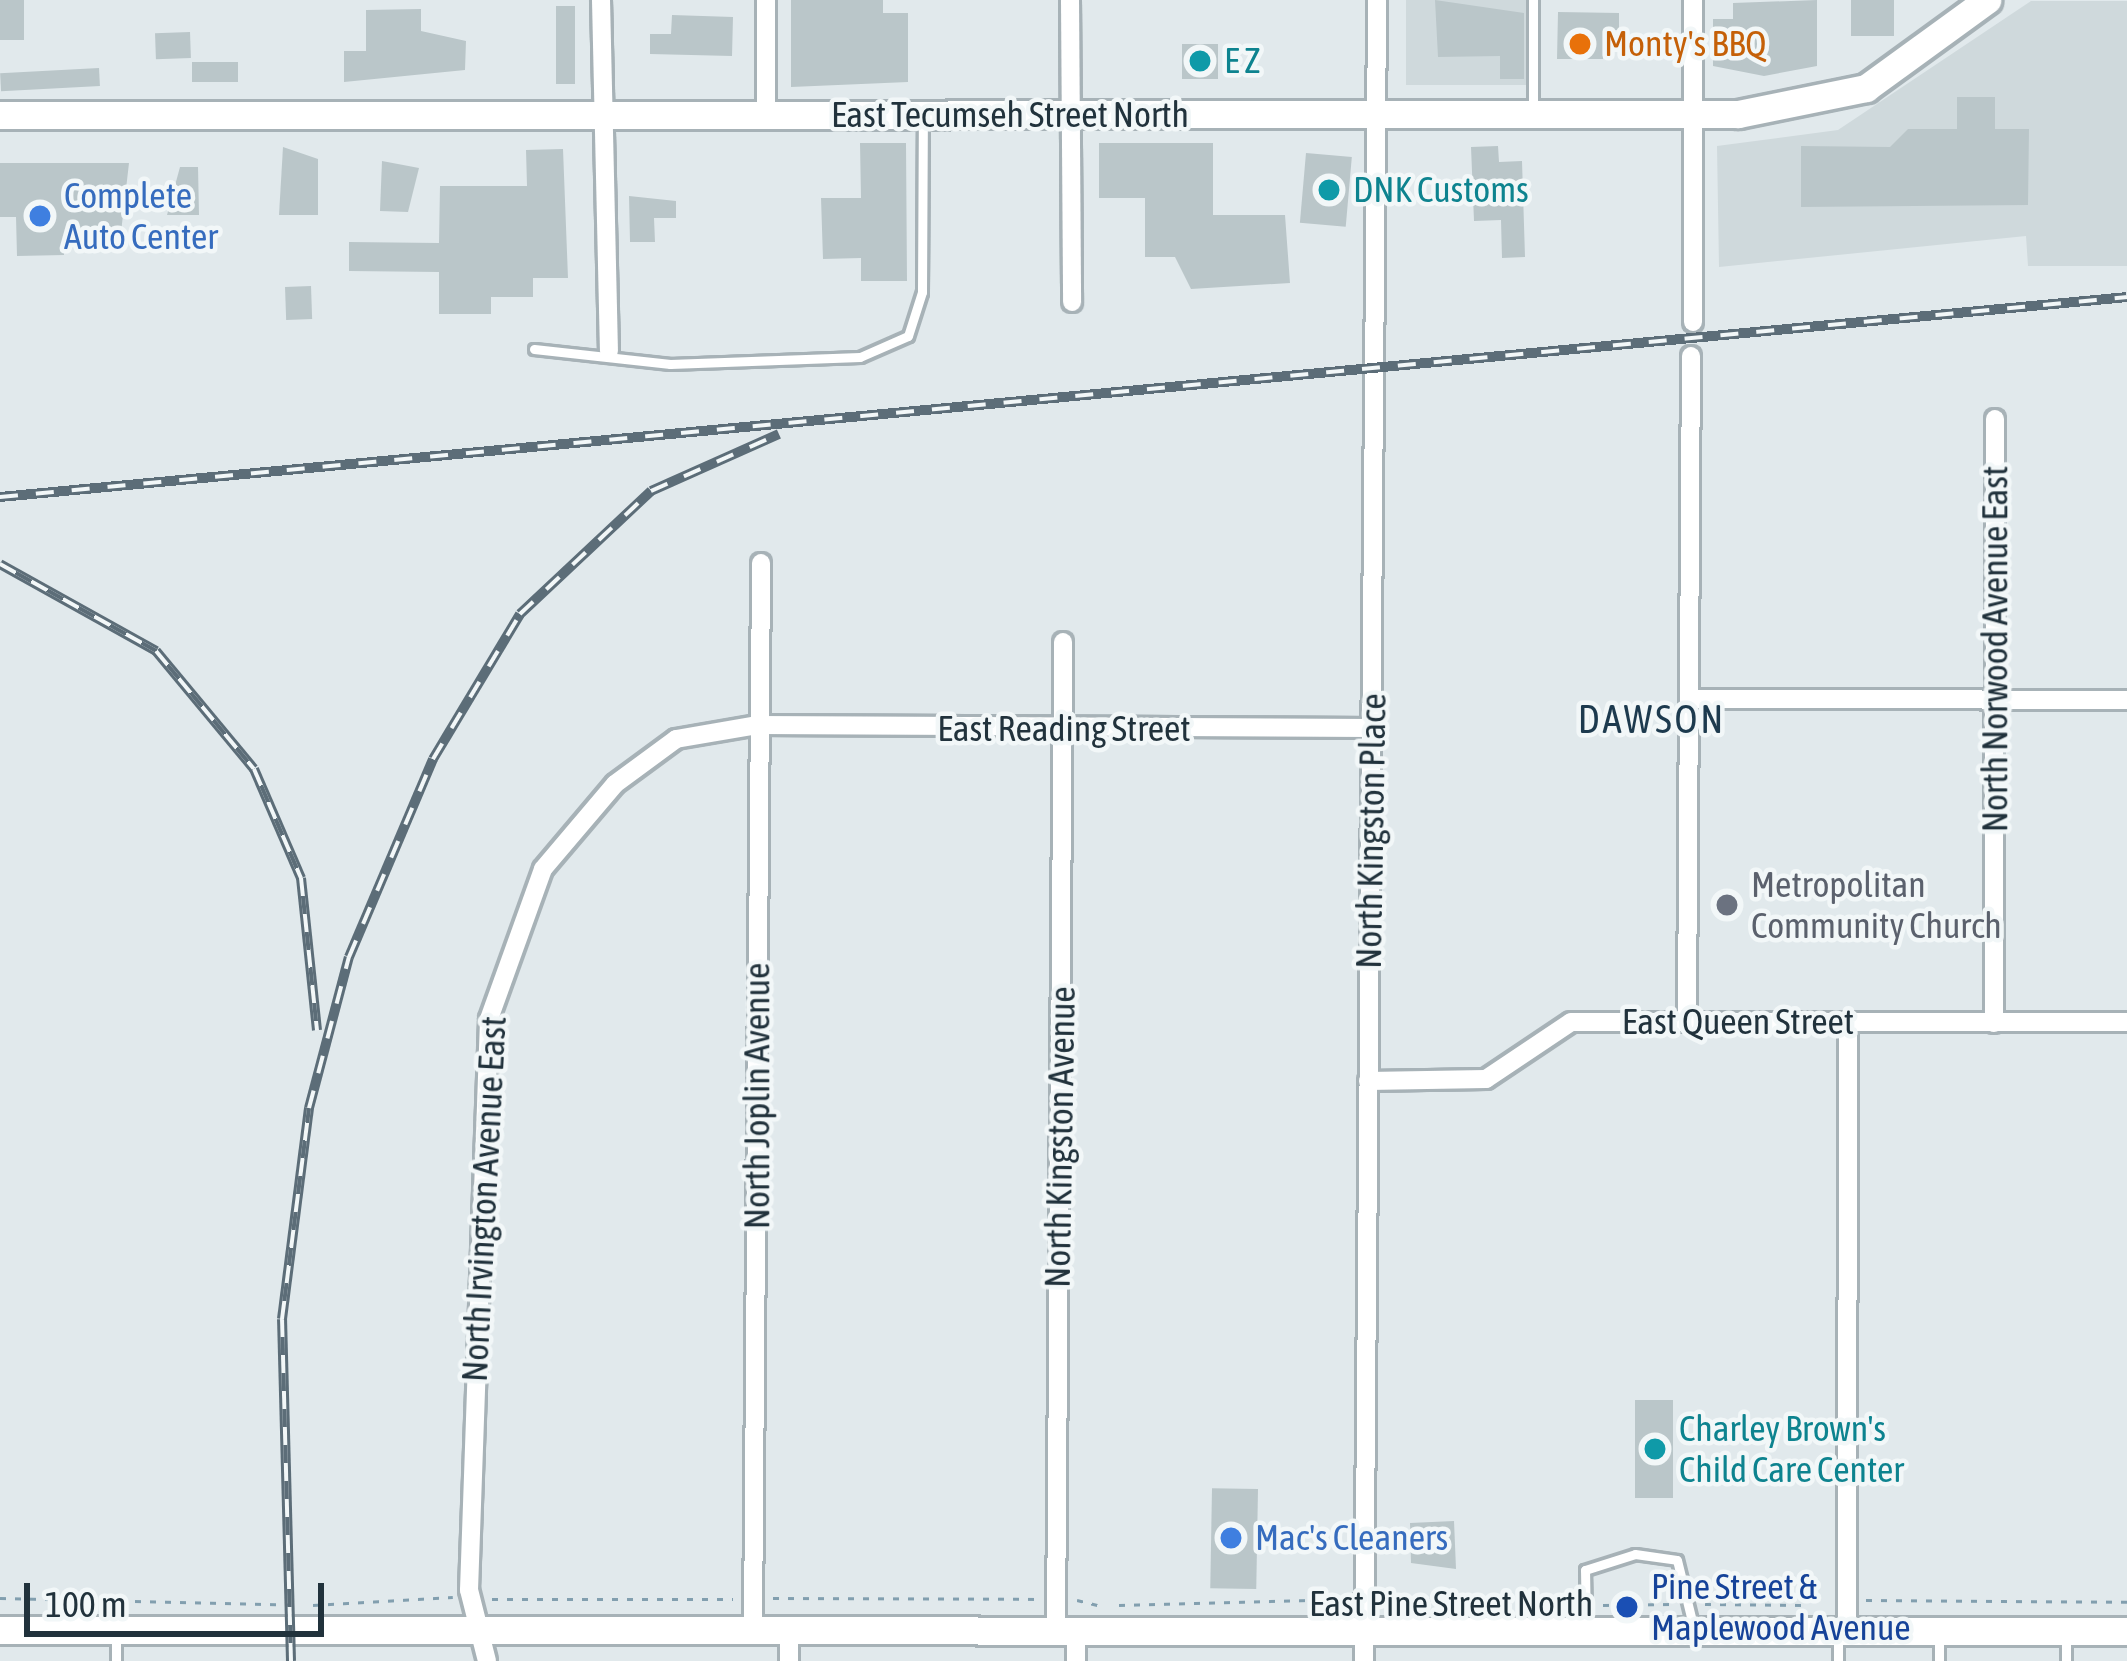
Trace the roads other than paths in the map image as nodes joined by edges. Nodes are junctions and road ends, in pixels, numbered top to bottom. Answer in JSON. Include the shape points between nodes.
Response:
{"nodes":[{"id":1,"x":601,"y":0,"type":"edge"},
{"id":2,"x":766,"y":0,"type":"edge"},
{"id":3,"x":1070,"y":0,"type":"edge"},
{"id":4,"x":1377,"y":0,"type":"edge"},
{"id":5,"x":1533,"y":0,"type":"edge"},
{"id":6,"x":1693,"y":0,"type":"edge"},
{"id":7,"x":1987,"y":0,"type":"edge"},
{"id":8,"x":1533,"y":112,"type":"junction"},
{"id":9,"x":1069,"y":114,"type":"junction"},
{"id":10,"x":1377,"y":114,"type":"junction"},
{"id":11,"x":1693,"y":114,"type":"junction"},
{"id":12,"x":0,"y":115,"type":"edge"},
{"id":13,"x":923,"y":115,"type":"junction"},
{"id":14,"x":604,"y":117,"type":"junction"},
{"id":15,"x":766,"y":117,"type":"junction"},
{"id":16,"x":1072,"y":302,"type":"dead end"},
{"id":17,"x":1694,"y":322,"type":"dead end"},
{"id":18,"x":534,"y":349,"type":"dead end"},
{"id":19,"x":609,"y":351,"type":"junction"},
{"id":20,"x":1691,"y":356,"type":"dead end"},
{"id":21,"x":1995,"y":418,"type":"dead end"},
{"id":22,"x":761,"y":562,"type":"dead end"},
{"id":23,"x":1063,"y":642,"type":"dead end"},
{"id":24,"x":1691,"y":699,"type":"junction"},
{"id":25,"x":2127,"y":700,"type":"edge"},
{"id":26,"x":1996,"y":701,"type":"junction"},
{"id":27,"x":757,"y":725,"type":"junction"},
{"id":28,"x":1372,"y":728,"type":"junction"},
{"id":29,"x":1064,"y":729,"type":"junction"},
{"id":30,"x":1687,"y":1021,"type":"junction"},
{"id":31,"x":1848,"y":1022,"type":"junction"},
{"id":32,"x":2127,"y":1022,"type":"edge"},
{"id":33,"x":1994,"y":1023,"type":"junction"},
{"id":34,"x":1368,"y":1081,"type":"junction"},
{"id":35,"x":1586,"y":1618,"type":"junction"},
{"id":36,"x":1693,"y":1618,"type":"junction"},
{"id":37,"x":116,"y":1629,"type":"junction"},
{"id":38,"x":0,"y":1630,"type":"edge"},
{"id":39,"x":479,"y":1630,"type":"junction"},
{"id":40,"x":753,"y":1630,"type":"junction"},
{"id":41,"x":789,"y":1630,"type":"junction"},
{"id":42,"x":1364,"y":1630,"type":"junction"},
{"id":43,"x":1066,"y":1631,"type":"junction"},
{"id":44,"x":1842,"y":1631,"type":"junction"},
{"id":45,"x":1939,"y":1631,"type":"junction"},
{"id":46,"x":2066,"y":1631,"type":"junction"},
{"id":47,"x":2127,"y":1631,"type":"edge"},
{"id":48,"x":116,"y":1661,"type":"edge"},
{"id":49,"x":487,"y":1661,"type":"edge"},
{"id":50,"x":789,"y":1661,"type":"edge"},
{"id":51,"x":1076,"y":1661,"type":"edge"},
{"id":52,"x":1364,"y":1661,"type":"edge"},
{"id":53,"x":1838,"y":1661,"type":"edge"},
{"id":54,"x":1939,"y":1661,"type":"edge"},
{"id":55,"x":2066,"y":1661,"type":"edge"}],
"edges":[{"from":1,"to":14,"type":"street"},
{"from":2,"to":15,"type":"street"},
{"from":3,"to":9,"type":"street"},
{"from":4,"to":10,"type":"street","name":"North Kingston Place"},
{"from":5,"to":8,"type":"lane"},
{"from":6,"to":11,"type":"street"},
{"from":7,"to":11,"type":"main road","name":"East Tecumseh Street North","via":[[1866,88],[1776,111]]},
{"from":8,"to":10,"type":"main road","name":"East Tecumseh Street North"},
{"from":8,"to":11,"type":"main road","name":"East Tecumseh Street North"},
{"from":9,"to":10,"type":"main road","name":"East Tecumseh Street North"},
{"from":9,"to":13,"type":"main road","name":"East Tecumseh Street North"},
{"from":9,"to":16,"type":"street"},
{"from":10,"to":28,"type":"street","name":"North Kingston Place"},
{"from":11,"to":17,"type":"street"},
{"from":12,"to":14,"type":"main road","name":"East Tecumseh Street North"},
{"from":13,"to":15,"type":"main road","name":"East Tecumseh Street North"},
{"from":13,"to":19,"type":"lane","via":[[922,292],[908,336],[860,357],[670,364]]},
{"from":14,"to":15,"type":"main road","name":"East Tecumseh Street North"},
{"from":14,"to":19,"type":"street"},
{"from":18,"to":19,"type":"lane"},
{"from":20,"to":24,"type":"street"},
{"from":21,"to":26,"type":"street","name":"North Norwood Avenue East"},
{"from":22,"to":27,"type":"street","name":"North Joplin Avenue"},
{"from":23,"to":29,"type":"street","name":"North Kingston Avenue"},
{"from":24,"to":26,"type":"street"},
{"from":24,"to":30,"type":"street"},
{"from":25,"to":26,"type":"street"},
{"from":26,"to":33,"type":"street","name":"North Norwood Avenue East"},
{"from":27,"to":29,"type":"street","name":"East Reading Street"},
{"from":27,"to":39,"type":"street","name":"North Irvington Avenue East","via":[[676,740],[615,784],[543,868],[497,978],[469,1597]]},
{"from":27,"to":40,"type":"street","name":"North Joplin Avenue"},
{"from":28,"to":29,"type":"street","name":"East Reading Street"},
{"from":28,"to":34,"type":"street","name":"North Kingston Place"},
{"from":29,"to":43,"type":"street","name":"North Kingston Avenue","via":[[1057,1599]]},
{"from":30,"to":31,"type":"street","name":"East Queen Street"},
{"from":30,"to":34,"type":"street","name":"East Queen Street","via":[[1563,1023],[1486,1079]]},
{"from":31,"to":33,"type":"street","name":"East Queen Street"},
{"from":31,"to":44,"type":"street"},
{"from":32,"to":33,"type":"street","name":"East Queen Street"},
{"from":34,"to":42,"type":"street","name":"North Kingston Place"},
{"from":35,"to":36,"type":"main road","name":"East Pine Street North"},
{"from":35,"to":36,"type":"lane","via":[[1585,1570],[1635,1554],[1677,1560]]},
{"from":35,"to":42,"type":"main road","name":"East Pine Street North"},
{"from":36,"to":44,"type":"main road","name":"East Pine Street North"},
{"from":37,"to":38,"type":"main road","name":"East Pine Street North"},
{"from":37,"to":39,"type":"main road","name":"East Pine Street North"},
{"from":37,"to":48,"type":"lane"},
{"from":39,"to":40,"type":"main road","name":"East Pine Street North"},
{"from":39,"to":49,"type":"street","name":"North Irvington Avenue East"},
{"from":40,"to":41,"type":"main road","name":"East Pine Street North"},
{"from":41,"to":43,"type":"main road","name":"East Pine Street North"},
{"from":41,"to":50,"type":"street"},
{"from":42,"to":43,"type":"main road","name":"East Pine Street North"},
{"from":42,"to":52,"type":"street","name":"North Kingston Place"},
{"from":43,"to":51,"type":"street","name":"North Kingston Avenue"},
{"from":44,"to":45,"type":"main road","name":"East Pine Street North"},
{"from":44,"to":53,"type":"lane"},
{"from":45,"to":46,"type":"main road","name":"East Pine Street North"},
{"from":45,"to":54,"type":"lane"},
{"from":46,"to":47,"type":"main road","name":"East Pine Street North"},
{"from":46,"to":55,"type":"lane"}]}
